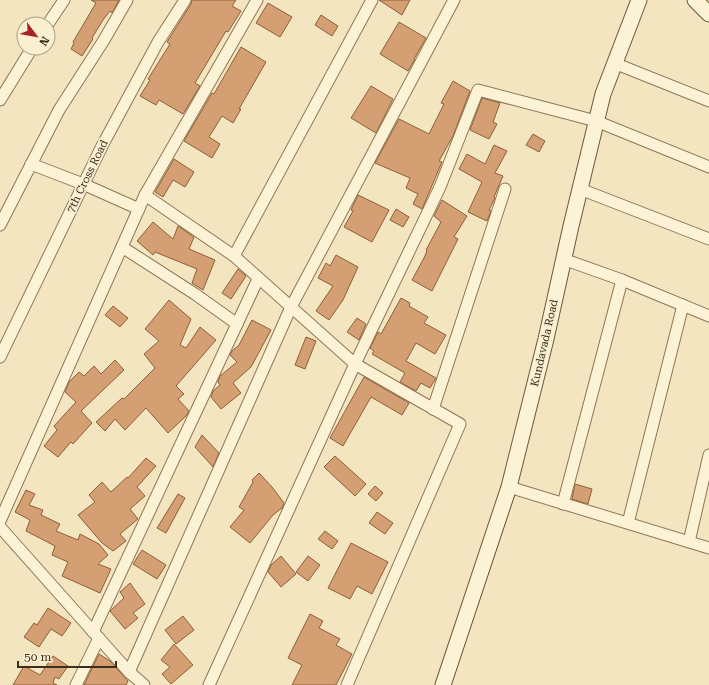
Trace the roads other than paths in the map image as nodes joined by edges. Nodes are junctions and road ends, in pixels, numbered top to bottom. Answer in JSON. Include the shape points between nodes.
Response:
{"nodes":[{"id":1,"x":64,"y":0,"type":"edge"},
{"id":2,"x":127,"y":0,"type":"edge"},
{"id":3,"x":185,"y":0,"type":"edge"},
{"id":4,"x":257,"y":0,"type":"edge"},
{"id":5,"x":372,"y":0,"type":"edge"},
{"id":6,"x":454,"y":0,"type":"edge"},
{"id":7,"x":639,"y":0,"type":"edge"},
{"id":8,"x":695,"y":0,"type":"edge"},
{"id":9,"x":709,"y":14,"type":"edge"},
{"id":10,"x":53,"y":16,"type":"edge"},
{"id":11,"x":27,"y":56,"type":"edge"},
{"id":12,"x":614,"y":63,"type":"junction"},
{"id":13,"x":0,"y":100,"type":"edge"},
{"id":14,"x":709,"y":101,"type":"edge"},
{"id":15,"x":596,"y":121,"type":"junction"},
{"id":16,"x":31,"y":164,"type":"junction"},
{"id":17,"x":709,"y":167,"type":"edge"},
{"id":18,"x":83,"y":184,"type":"junction"},
{"id":19,"x":505,"y":189,"type":"dead end"},
{"id":20,"x":580,"y":189,"type":"junction"},
{"id":21,"x":145,"y":195,"type":"junction"},
{"id":22,"x":139,"y":209,"type":"junction"},
{"id":23,"x":0,"y":225,"type":"edge"},
{"id":24,"x":709,"y":239,"type":"edge"},
{"id":25,"x":122,"y":247,"type":"junction"},
{"id":26,"x":234,"y":256,"type":"junction"},
{"id":27,"x":563,"y":260,"type":"junction"},
{"id":28,"x":258,"y":279,"type":"junction"},
{"id":29,"x":622,"y":280,"type":"junction"},
{"id":30,"x":683,"y":305,"type":"junction"},
{"id":31,"x":291,"y":307,"type":"junction"},
{"id":32,"x":709,"y":316,"type":"edge"},
{"id":33,"x":237,"y":324,"type":"junction"},
{"id":34,"x":0,"y":357,"type":"edge"},
{"id":35,"x":355,"y":364,"type":"junction"},
{"id":36,"x":433,"y":409,"type":"junction"},
{"id":37,"x":709,"y":455,"type":"edge"},
{"id":38,"x":509,"y":487,"type":"junction"},
{"id":39,"x":563,"y":504,"type":"junction"},
{"id":40,"x":0,"y":520,"type":"edge"},
{"id":41,"x":628,"y":523,"type":"junction"},
{"id":42,"x":0,"y":528,"type":"edge"},
{"id":43,"x":689,"y":542,"type":"junction"},
{"id":44,"x":709,"y":548,"type":"edge"},
{"id":45,"x":96,"y":635,"type":"junction"},
{"id":46,"x":129,"y":672,"type":"junction"},
{"id":47,"x":349,"y":684,"type":"edge"},
{"id":48,"x":76,"y":685,"type":"edge"},
{"id":49,"x":144,"y":685,"type":"edge"},
{"id":50,"x":209,"y":685,"type":"edge"},
{"id":51,"x":443,"y":685,"type":"edge"}],
"edges":[{"from":1,"to":10,"type":"street"},
{"from":2,"to":16,"type":"street","via":[[59,110]]},
{"from":3,"to":18,"type":"street","name":"7th Cross Road","via":[[158,42]]},
{"from":4,"to":21,"type":"street"},
{"from":5,"to":26,"type":"street"},
{"from":6,"to":31,"type":"street"},
{"from":7,"to":12,"type":"street","name":"Kundavada Road"},
{"from":8,"to":9,"type":"street"},
{"from":11,"to":13,"type":"street"},
{"from":12,"to":14,"type":"street"},
{"from":12,"to":15,"type":"street","name":"Kundavada Road"},
{"from":15,"to":17,"type":"street"},
{"from":15,"to":20,"type":"street","name":"Kundavada Road"},
{"from":15,"to":35,"type":"street","via":[[478,90],[440,187]]},
{"from":16,"to":18,"type":"street"},
{"from":16,"to":23,"type":"street"},
{"from":18,"to":22,"type":"street"},
{"from":18,"to":34,"type":"street","name":"7th Cross Road"},
{"from":19,"to":36,"type":"street"},
{"from":20,"to":24,"type":"street"},
{"from":20,"to":27,"type":"street","name":"Kundavada Road"},
{"from":21,"to":22,"type":"street"},
{"from":21,"to":26,"type":"street"},
{"from":22,"to":25,"type":"street"},
{"from":25,"to":33,"type":"street"},
{"from":25,"to":40,"type":"street"},
{"from":26,"to":28,"type":"street"},
{"from":27,"to":29,"type":"street"},
{"from":27,"to":38,"type":"street","name":"Kundavada Road"},
{"from":28,"to":31,"type":"street"},
{"from":28,"to":33,"type":"street"},
{"from":29,"to":30,"type":"street"},
{"from":29,"to":39,"type":"street"},
{"from":30,"to":32,"type":"street"},
{"from":30,"to":41,"type":"street"},
{"from":31,"to":35,"type":"street"},
{"from":31,"to":46,"type":"street"},
{"from":33,"to":45,"type":"street"},
{"from":35,"to":36,"type":"street"},
{"from":35,"to":50,"type":"street"},
{"from":36,"to":47,"type":"street","via":[[460,424]]},
{"from":37,"to":43,"type":"street"},
{"from":38,"to":39,"type":"street"},
{"from":38,"to":51,"type":"street","name":"Kundavada Road"},
{"from":39,"to":41,"type":"street"},
{"from":41,"to":43,"type":"street"},
{"from":42,"to":45,"type":"street"},
{"from":43,"to":44,"type":"street"},
{"from":45,"to":46,"type":"street"},
{"from":45,"to":48,"type":"street"},
{"from":46,"to":49,"type":"street"}]}
